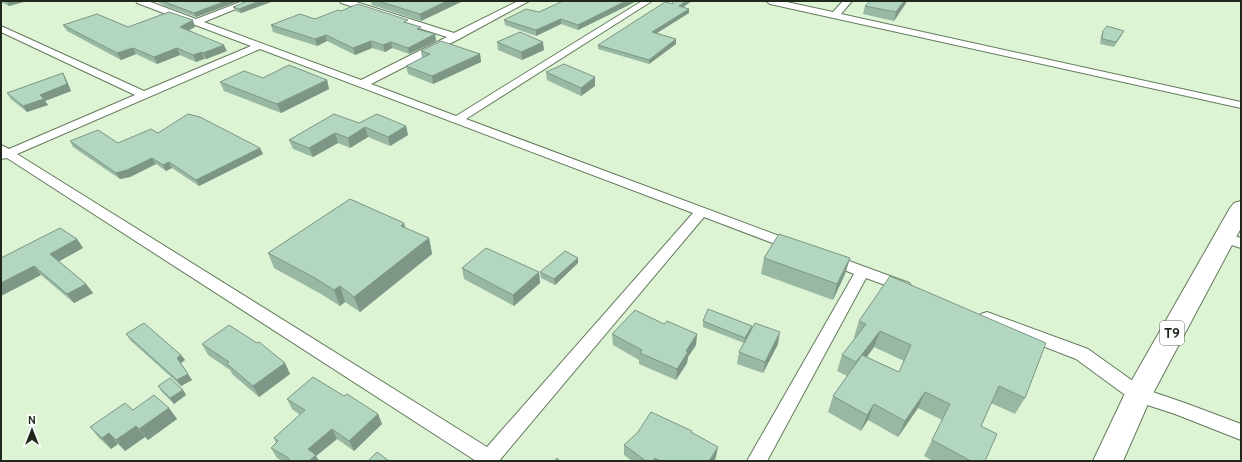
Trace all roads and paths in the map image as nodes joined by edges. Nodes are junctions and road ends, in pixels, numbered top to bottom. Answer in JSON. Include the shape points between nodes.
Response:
{"nodes":[{"id":1,"x":140,"y":1,"type":"edge"},
{"id":2,"x":251,"y":1,"type":"edge"},
{"id":3,"x":344,"y":1,"type":"edge"},
{"id":4,"x":525,"y":1,"type":"edge"},
{"id":5,"x":648,"y":1,"type":"edge"},
{"id":6,"x":770,"y":1,"type":"edge"},
{"id":7,"x":848,"y":1,"type":"edge"},
{"id":8,"x":835,"y":15,"type":"junction"},
{"id":9,"x":196,"y":22,"type":"junction"},
{"id":10,"x":1,"y":29,"type":"edge"},
{"id":11,"x":456,"y":37,"type":"junction"},
{"id":12,"x":259,"y":46,"type":"junction"},
{"id":13,"x":362,"y":84,"type":"junction"},
{"id":14,"x":143,"y":95,"type":"junction"},
{"id":15,"x":1241,"y":106,"type":"edge"},
{"id":16,"x":458,"y":120,"type":"junction"},
{"id":17,"x":3,"y":153,"type":"edge"},
{"id":18,"x":1241,"y":208,"type":"edge"},
{"id":19,"x":702,"y":211,"type":"junction"},
{"id":20,"x":1232,"y":241,"type":"edge"},
{"id":21,"x":804,"y":250,"type":"edge"},
{"id":22,"x":819,"y":255,"type":"edge"},
{"id":23,"x":863,"y":271,"type":"junction"},
{"id":24,"x":914,"y":291,"type":"edge"},
{"id":25,"x":972,"y":312,"type":"edge"},
{"id":26,"x":1138,"y":395,"type":"junction"},
{"id":27,"x":1241,"y":432,"type":"edge"},
{"id":28,"x":488,"y":460,"type":"edge"},
{"id":29,"x":757,"y":461,"type":"edge"},
{"id":30,"x":1108,"y":461,"type":"edge"}],
"edges":[{"from":1,"to":9,"type":"street"},
{"from":2,"to":9,"type":"street"},
{"from":3,"to":11,"type":"street"},
{"from":4,"to":11,"type":"street"},
{"from":5,"to":16,"type":"street"},
{"from":6,"to":8,"type":"street"},
{"from":7,"to":8,"type":"street"},
{"from":8,"to":15,"type":"street"},
{"from":9,"to":12,"type":"street"},
{"from":10,"to":14,"type":"street"},
{"from":11,"to":13,"type":"street"},
{"from":12,"to":13,"type":"street"},
{"from":12,"to":14,"type":"street"},
{"from":13,"to":16,"type":"street"},
{"from":14,"to":17,"type":"street"},
{"from":16,"to":19,"type":"street"},
{"from":17,"to":28,"type":"street"},
{"from":18,"to":20,"type":"highway","number":"T9"},
{"from":19,"to":21,"type":"street"},
{"from":19,"to":28,"type":"street"},
{"from":20,"to":26,"type":"highway","number":"T9"},
{"from":22,"to":23,"type":"street"},
{"from":23,"to":24,"type":"street"},
{"from":23,"to":29,"type":"street"},
{"from":25,"to":26,"type":"street","via":[[1082,354]]},
{"from":26,"to":27,"type":"street"},
{"from":26,"to":30,"type":"highway","number":"T9"}]}
